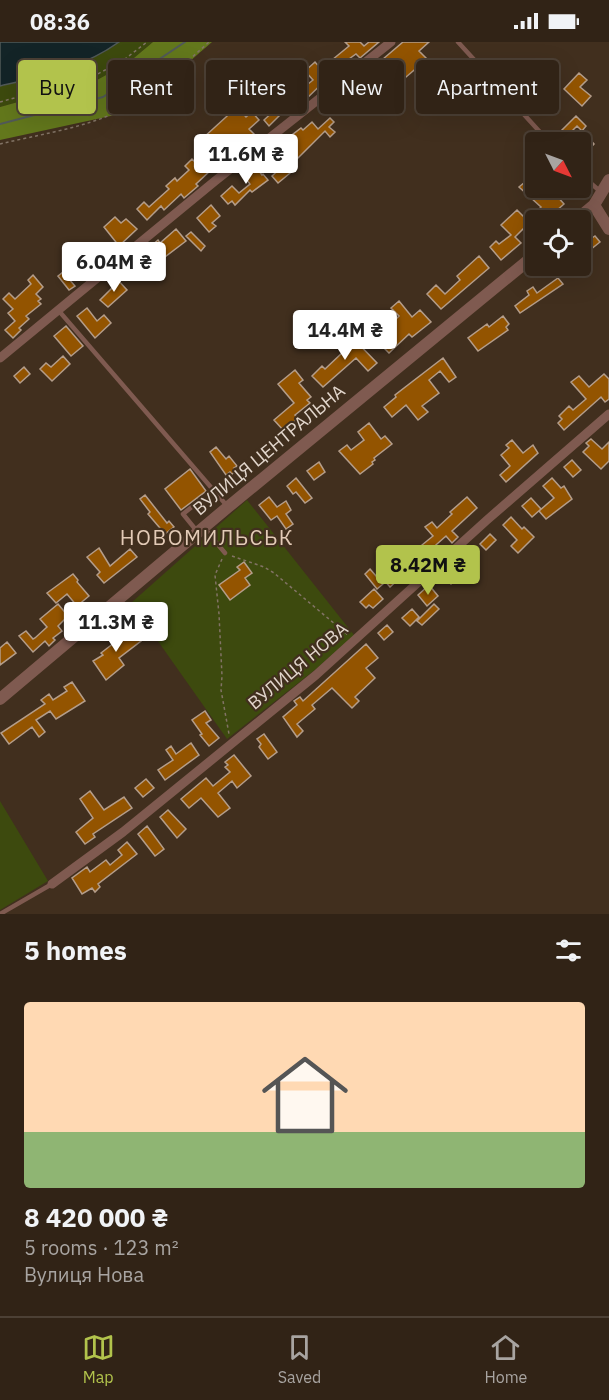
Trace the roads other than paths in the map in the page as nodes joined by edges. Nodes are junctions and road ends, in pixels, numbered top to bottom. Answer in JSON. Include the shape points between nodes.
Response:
{"nodes":[{"id":1,"x":391,"y":42,"type":"edge"},
{"id":2,"x":458,"y":42,"type":"edge"},
{"id":3,"x":540,"y":132,"type":"edge"},
{"id":4,"x":609,"y":180,"type":"edge"},
{"id":5,"x":591,"y":183,"type":"edge"},
{"id":6,"x":601,"y":192,"type":"junction"},
{"id":7,"x":594,"y":205,"type":"junction"},
{"id":8,"x":588,"y":210,"type":"edge"},
{"id":9,"x":609,"y":229,"type":"edge"},
{"id":10,"x":525,"y":263,"type":"edge"},
{"id":11,"x":59,"y":311,"type":"junction"},
{"id":12,"x":0,"y":358,"type":"edge"},
{"id":13,"x":609,"y":414,"type":"edge"},
{"id":14,"x":198,"y":502,"type":"dead end"},
{"id":15,"x":228,"y":507,"type":"junction"},
{"id":16,"x":201,"y":530,"type":"junction"},
{"id":17,"x":225,"y":554,"type":"road end"},
{"id":18,"x":0,"y":699,"type":"edge"},
{"id":19,"x":52,"y":884,"type":"joint"},
{"id":20,"x":0,"y":914,"type":"edge"}],
"edges":[{"from":1,"to":11,"type":"street","via":[[214,181]]},
{"from":2,"to":3,"type":"lane"},
{"from":4,"to":6,"type":"street"},
{"from":5,"to":6,"type":"lane"},
{"from":6,"to":7,"type":"street"},
{"from":7,"to":8,"type":"street"},
{"from":7,"to":9,"type":"street"},
{"from":10,"to":15,"type":"street","name":"ВУЛИЦЯ ЦЕНТРАЛЬНА"},
{"from":11,"to":12,"type":"street"},
{"from":11,"to":15,"type":"lane"},
{"from":13,"to":19,"type":"street","name":"ВУЛИЦЯ НОВА","via":[[316,675],[123,832]]},
{"from":14,"to":16,"type":"lane","via":[[183,514]]},
{"from":15,"to":16,"type":"street","name":"ВУЛИЦЯ ЦЕНТРАЛЬНА"},
{"from":16,"to":17,"type":"lane"},
{"from":16,"to":18,"type":"street","name":"ВУЛИЦЯ ЦЕНТРАЛЬНА"},
{"from":19,"to":20,"type":"lane"}]}
